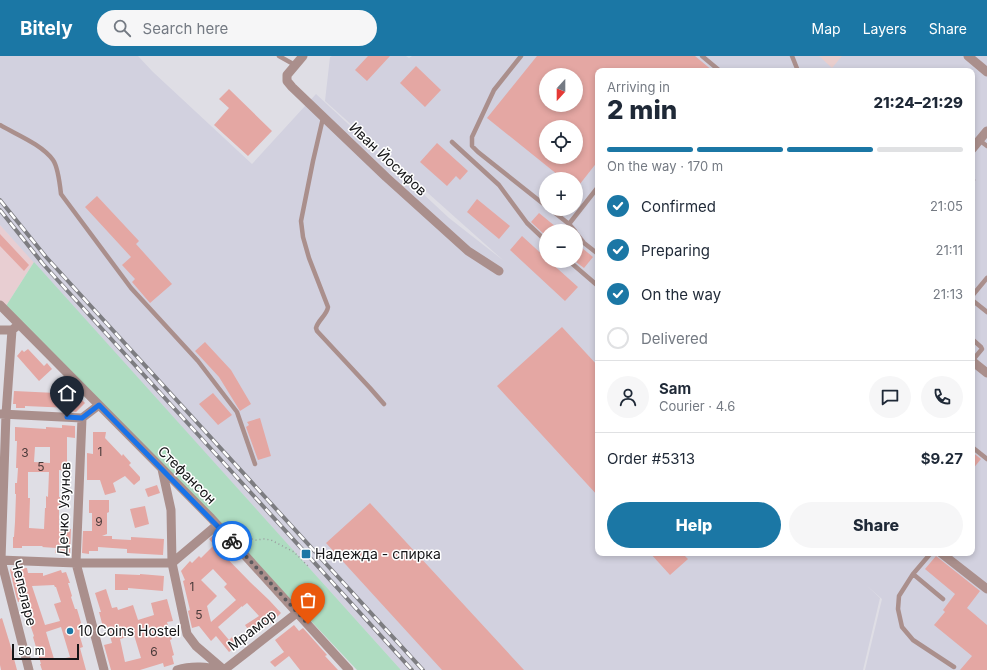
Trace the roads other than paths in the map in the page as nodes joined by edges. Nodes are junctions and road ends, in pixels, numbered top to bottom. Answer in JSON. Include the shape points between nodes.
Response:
{"nodes":[{"id":1,"x":279,"y":56,"type":"edge"},
{"id":2,"x":303,"y":56,"type":"edge"},
{"id":3,"x":521,"y":56,"type":"edge"},
{"id":4,"x":792,"y":56,"type":"edge"},
{"id":5,"x":968,"y":56,"type":"edge"},
{"id":6,"x":704,"y":57,"type":"edge"},
{"id":7,"x":295,"y":65,"type":"junction"},
{"id":8,"x":717,"y":68,"type":"edge"},
{"id":9,"x":796,"y":68,"type":"edge"},
{"id":10,"x":987,"y":72,"type":"edge"},
{"id":11,"x":323,"y":118,"type":"junction"},
{"id":12,"x":0,"y":125,"type":"edge"},
{"id":13,"x":987,"y":131,"type":"edge"},
{"id":14,"x":979,"y":140,"type":"junction"},
{"id":15,"x":452,"y":142,"type":"dead end"},
{"id":16,"x":975,"y":146,"type":"edge"},
{"id":17,"x":987,"y":146,"type":"edge"},
{"id":18,"x":595,"y":191,"type":"edge"},
{"id":19,"x":539,"y":200,"type":"edge"},
{"id":20,"x":559,"y":216,"type":"edge"},
{"id":21,"x":569,"y":224,"type":"joint"},
{"id":22,"x":539,"y":235,"type":"edge"},
{"id":23,"x":583,"y":242,"type":"edge"},
{"id":24,"x":595,"y":252,"type":"edge"},
{"id":25,"x":577,"y":268,"type":"edge"},
{"id":26,"x":498,"y":271,"type":"dead end"},
{"id":27,"x":987,"y":278,"type":"edge"},
{"id":28,"x":595,"y":283,"type":"edge"},
{"id":29,"x":975,"y":292,"type":"edge"},
{"id":30,"x":975,"y":302,"type":"edge"},
{"id":31,"x":0,"y":305,"type":"edge"},
{"id":32,"x":987,"y":312,"type":"edge"},
{"id":33,"x":16,"y":327,"type":"junction"},
{"id":34,"x":0,"y":330,"type":"edge"},
{"id":35,"x":975,"y":342,"type":"edge"},
{"id":36,"x":975,"y":357,"type":"edge"},
{"id":37,"x":975,"y":363,"type":"edge"},
{"id":38,"x":987,"y":373,"type":"edge"},
{"id":39,"x":384,"y":404,"type":"dead end"},
{"id":40,"x":99,"y":405,"type":"junction"},
{"id":41,"x":3,"y":414,"type":"edge"},
{"id":42,"x":82,"y":418,"type":"junction"},
{"id":43,"x":975,"y":449,"type":"edge"},
{"id":44,"x":987,"y":459,"type":"edge"},
{"id":45,"x":255,"y":464,"type":"dead end"},
{"id":46,"x":162,"y":469,"type":"junction"},
{"id":47,"x":217,"y":525,"type":"junction"},
{"id":48,"x":928,"y":556,"type":"edge"},
{"id":49,"x":946,"y":556,"type":"edge"},
{"id":50,"x":0,"y":560,"type":"edge"},
{"id":51,"x":76,"y":563,"type":"junction"},
{"id":52,"x":172,"y":563,"type":"junction"},
{"id":53,"x":913,"y":574,"type":"junction"},
{"id":54,"x":987,"y":589,"type":"edge"},
{"id":55,"x":943,"y":598,"type":"dead end"},
{"id":56,"x":298,"y":612,"type":"junction"},
{"id":57,"x":954,"y":667,"type":"dead end"},
{"id":58,"x":29,"y":670,"type":"edge"},
{"id":59,"x":104,"y":670,"type":"edge"},
{"id":60,"x":177,"y":670,"type":"edge"},
{"id":61,"x":223,"y":670,"type":"edge"},
{"id":62,"x":350,"y":670,"type":"edge"}],
"edges":[{"from":1,"to":7,"type":"lane"},
{"from":2,"to":7,"type":"street","name":"Иван Йосифов"},
{"from":3,"to":19,"type":"lane","via":[[494,90],[472,138],[472,146]]},
{"from":4,"to":9,"type":"lane"},
{"from":5,"to":10,"type":"street"},
{"from":6,"to":8,"type":"lane"},
{"from":7,"to":11,"type":"street","name":"Иван Йосифов","via":[[287,75],[287,81]]},
{"from":11,"to":26,"type":"street","name":"Иван Йосифов","via":[[468,251]]},
{"from":11,"to":39,"type":"lane","via":[[301,221],[309,258],[328,307],[316,328]]},
{"from":12,"to":45,"type":"lane","via":[[39,147],[54,161],[61,194],[131,288],[198,361],[238,412]]},
{"from":13,"to":14,"type":"street"},
{"from":14,"to":16,"type":"street"},
{"from":14,"to":17,"type":"lane"},
{"from":15,"to":22,"type":"lane","via":[[499,185],[526,223]]},
{"from":18,"to":21,"type":"lane"},
{"from":20,"to":21,"type":"lane"},
{"from":23,"to":24,"type":"lane"},
{"from":25,"to":28,"type":"lane"},
{"from":27,"to":29,"type":"lane"},
{"from":30,"to":32,"type":"lane"},
{"from":31,"to":33,"type":"street","name":"Стефансон"},
{"from":33,"to":34,"type":"street"},
{"from":33,"to":40,"type":"street","name":"Стефансон"},
{"from":33,"to":41,"type":"street","name":"Чепеларе"},
{"from":35,"to":36,"type":"lane","via":[[982,349]]},
{"from":37,"to":38,"type":"street"},
{"from":40,"to":42,"type":"street"},
{"from":40,"to":46,"type":"street","name":"Стефансон"},
{"from":41,"to":42,"type":"street"},
{"from":41,"to":50,"type":"street","name":"Чепеларе"},
{"from":42,"to":51,"type":"street","name":"Дечко Узунов"},
{"from":43,"to":44,"type":"lane"},
{"from":46,"to":47,"type":"street","name":"Стефансон"},
{"from":46,"to":52,"type":"street","via":[[171,510]]},
{"from":47,"to":52,"type":"street"},
{"from":47,"to":56,"type":"street","name":"Стефансон"},
{"from":48,"to":53,"type":"lane"},
{"from":49,"to":54,"type":"street"},
{"from":50,"to":51,"type":"street"},
{"from":50,"to":58,"type":"street","name":"Чепеларе"},
{"from":51,"to":52,"type":"street"},
{"from":51,"to":59,"type":"street","name":"Дечко Узунов"},
{"from":52,"to":61,"type":"street","via":[[187,634],[196,646]]},
{"from":53,"to":55,"type":"lane"},
{"from":53,"to":57,"type":"lane","via":[[898,596],[902,627],[913,640]]},
{"from":56,"to":61,"type":"street","name":"Мрамор"},
{"from":56,"to":62,"type":"street","name":"Стефансон"},
{"from":60,"to":61,"type":"street","name":"Мрамор","via":[[199,666]]}]}
